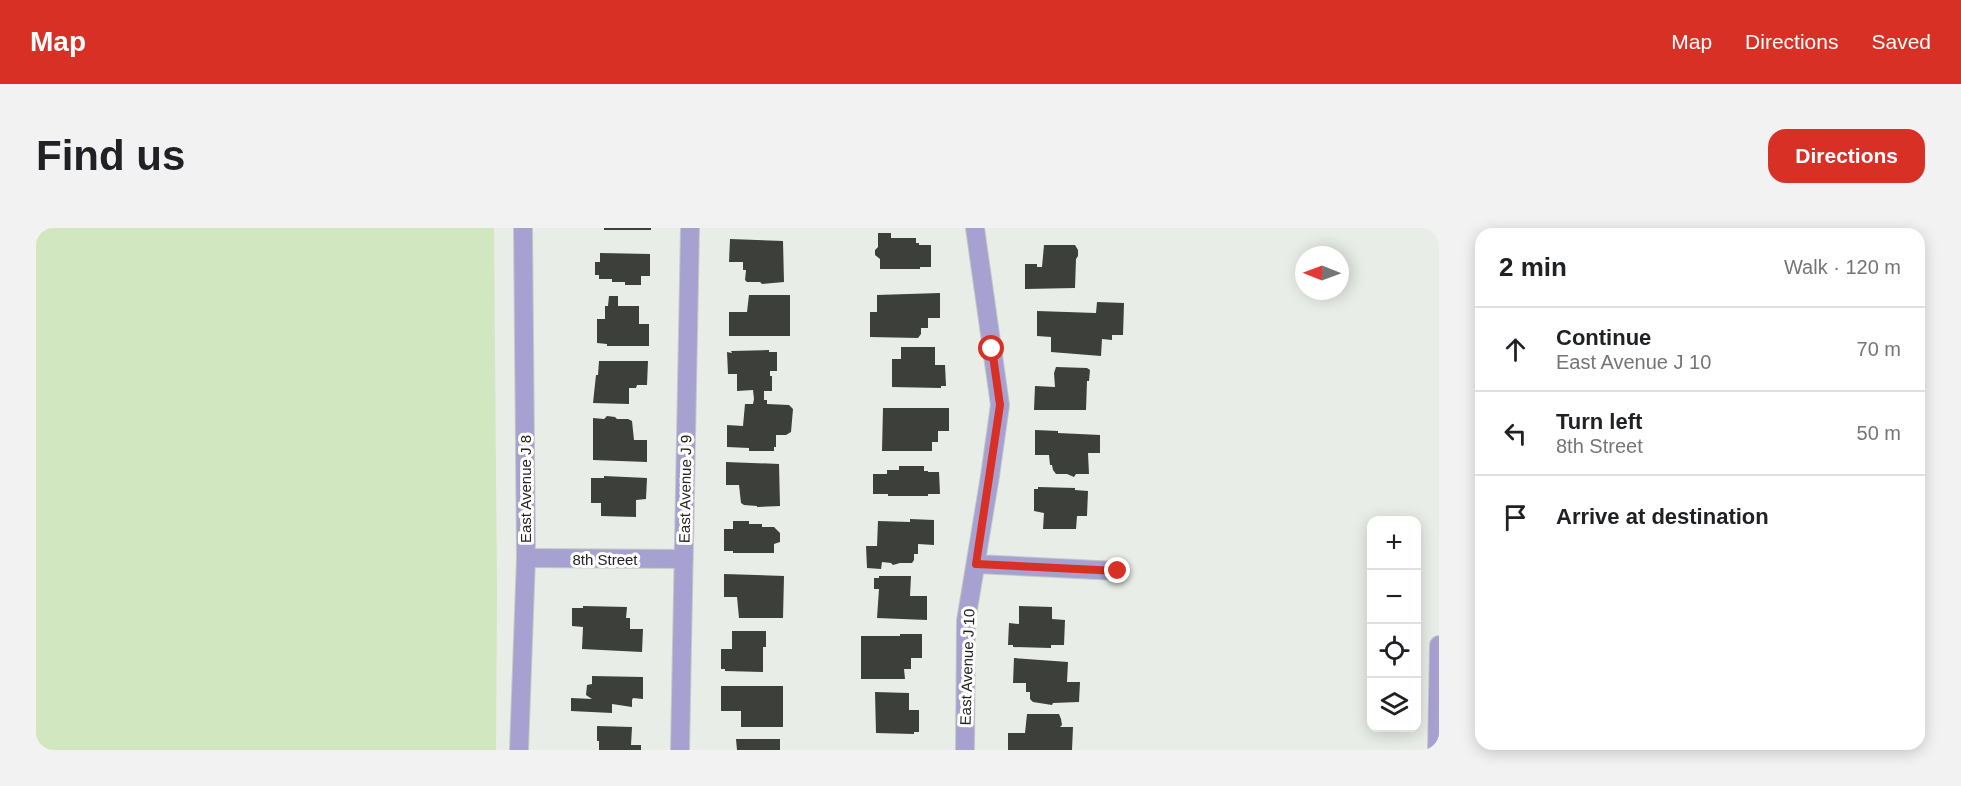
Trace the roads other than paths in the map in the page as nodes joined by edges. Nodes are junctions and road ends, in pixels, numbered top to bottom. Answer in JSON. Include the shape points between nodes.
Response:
{"nodes":[{"id":1,"x":524,"y":228,"type":"edge"},
{"id":2,"x":690,"y":228,"type":"edge"},
{"id":3,"x":975,"y":228,"type":"edge"},
{"id":4,"x":526,"y":558,"type":"junction"},
{"id":5,"x":684,"y":559,"type":"junction"},
{"id":6,"x":976,"y":564,"type":"junction"},
{"id":7,"x":1118,"y":571,"type":"dead end"},
{"id":8,"x":1439,"y":645,"type":"edge"},
{"id":9,"x":519,"y":750,"type":"edge"},
{"id":10,"x":680,"y":750,"type":"edge"},
{"id":11,"x":965,"y":750,"type":"edge"},
{"id":12,"x":1437,"y":750,"type":"edge"}],
"edges":[{"from":1,"to":4,"type":"street","name":"East Avenue J 8"},
{"from":2,"to":5,"type":"street","name":"East Avenue J 9"},
{"from":3,"to":6,"type":"street","name":"East Avenue J 10","via":[[1000,405]]},
{"from":4,"to":5,"type":"street","name":"8th Street"},
{"from":4,"to":9,"type":"street","name":"East Avenue J 8"},
{"from":5,"to":10,"type":"street","name":"East Avenue J 9"},
{"from":6,"to":7,"type":"street"},
{"from":6,"to":11,"type":"street","name":"East Avenue J 10","via":[[966,621]]},
{"from":8,"to":12,"type":"street"}]}
